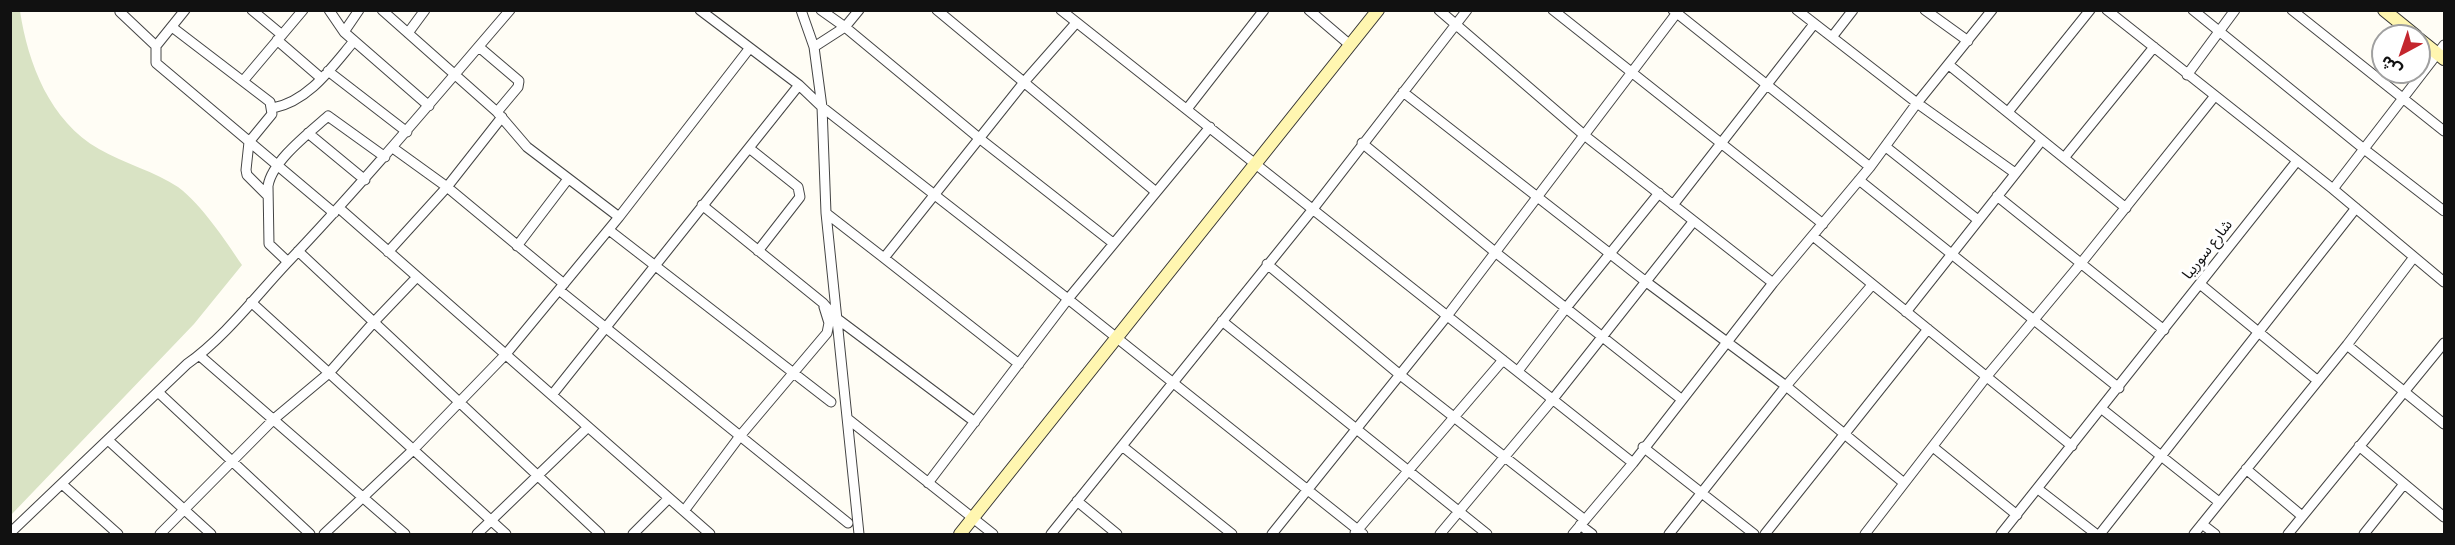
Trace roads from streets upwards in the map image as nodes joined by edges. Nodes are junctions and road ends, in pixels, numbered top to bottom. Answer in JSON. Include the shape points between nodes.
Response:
{"nodes":[{"id":1,"x":121,"y":10,"type":"edge"},
{"id":2,"x":185,"y":10,"type":"edge"},
{"id":3,"x":252,"y":10,"type":"edge"},
{"id":4,"x":303,"y":10,"type":"edge"},
{"id":5,"x":328,"y":10,"type":"edge"},
{"id":6,"x":359,"y":10,"type":"edge"},
{"id":7,"x":382,"y":10,"type":"edge"},
{"id":8,"x":425,"y":10,"type":"edge"},
{"id":9,"x":510,"y":10,"type":"edge"},
{"id":10,"x":700,"y":10,"type":"edge"},
{"id":11,"x":801,"y":10,"type":"edge"},
{"id":12,"x":821,"y":10,"type":"edge"},
{"id":13,"x":859,"y":10,"type":"edge"},
{"id":14,"x":937,"y":10,"type":"edge"},
{"id":15,"x":1061,"y":10,"type":"edge"},
{"id":16,"x":1264,"y":10,"type":"edge"},
{"id":17,"x":1309,"y":10,"type":"edge"},
{"id":18,"x":1378,"y":10,"type":"edge"},
{"id":19,"x":1439,"y":10,"type":"edge"},
{"id":20,"x":1467,"y":10,"type":"edge"},
{"id":21,"x":1553,"y":10,"type":"edge"},
{"id":22,"x":1797,"y":10,"type":"edge"},
{"id":23,"x":1853,"y":10,"type":"edge"},
{"id":24,"x":1924,"y":10,"type":"edge"},
{"id":25,"x":1992,"y":10,"type":"edge"},
{"id":26,"x":2090,"y":10,"type":"edge"},
{"id":27,"x":2107,"y":10,"type":"edge"},
{"id":28,"x":2193,"y":10,"type":"edge"},
{"id":29,"x":2235,"y":10,"type":"edge"},
{"id":30,"x":2292,"y":10,"type":"edge"},
{"id":31,"x":2384,"y":10,"type":"edge"},
{"id":32,"x":1676,"y":12,"type":"edge"},
{"id":33,"x":1076,"y":23,"type":"junction"},
{"id":34,"x":1457,"y":24,"type":"junction"},
{"id":35,"x":1815,"y":24,"type":"junction"},
{"id":36,"x":2401,"y":24,"type":"edge"},
{"id":37,"x":172,"y":27,"type":"junction"},
{"id":38,"x":845,"y":27,"type":"junction"},
{"id":39,"x":2219,"y":31,"type":"junction"},
{"id":40,"x":344,"y":32,"type":"junction"},
{"id":41,"x":408,"y":33,"type":"junction"},
{"id":42,"x":1832,"y":37,"type":"junction"},
{"id":43,"x":279,"y":38,"type":"junction"},
{"id":44,"x":354,"y":40,"type":"junction"},
{"id":45,"x":1968,"y":41,"type":"junction"},
{"id":46,"x":1350,"y":45,"type":"junction"},
{"id":47,"x":156,"y":46,"type":"junction"},
{"id":48,"x":478,"y":47,"type":"junction"},
{"id":49,"x":814,"y":47,"type":"junction"},
{"id":50,"x":2154,"y":47,"type":"junction"},
{"id":51,"x":750,"y":49,"type":"junction"},
{"id":52,"x":2442,"y":53,"type":"edge"},
{"id":53,"x":1949,"y":65,"type":"junction"},
{"id":54,"x":456,"y":74,"type":"junction"},
{"id":55,"x":1632,"y":74,"type":"junction"},
{"id":56,"x":325,"y":75,"type":"junction"},
{"id":57,"x":2187,"y":75,"type":"junction"},
{"id":58,"x":243,"y":81,"type":"junction"},
{"id":59,"x":1025,"y":81,"type":"junction"},
{"id":60,"x":799,"y":85,"type":"junction"},
{"id":61,"x":1767,"y":86,"type":"junction"},
{"id":62,"x":1403,"y":92,"type":"junction"},
{"id":63,"x":2214,"y":97,"type":"junction"},
{"id":64,"x":2403,"y":98,"type":"junction"},
{"id":65,"x":1917,"y":103,"type":"junction"},
{"id":66,"x":429,"y":106,"type":"junction"},
{"id":67,"x":822,"y":107,"type":"junction"},
{"id":68,"x":273,"y":108,"type":"junction"},
{"id":69,"x":1187,"y":109,"type":"junction"},
{"id":70,"x":2008,"y":112,"type":"junction"},
{"id":71,"x":499,"y":114,"type":"junction"},
{"id":72,"x":1210,"y":127,"type":"junction"},
{"id":73,"x":2445,"y":131,"type":"edge"},
{"id":74,"x":406,"y":132,"type":"junction"},
{"id":75,"x":308,"y":133,"type":"junction"},
{"id":76,"x":1584,"y":135,"type":"junction"},
{"id":77,"x":979,"y":138,"type":"junction"},
{"id":78,"x":2042,"y":140,"type":"junction"},
{"id":79,"x":249,"y":142,"type":"junction"},
{"id":80,"x":1362,"y":143,"type":"junction"},
{"id":81,"x":1722,"y":144,"type":"junction"},
{"id":82,"x":1886,"y":147,"type":"junction"},
{"id":83,"x":393,"y":148,"type":"junction"},
{"id":84,"x":749,"y":148,"type":"junction"},
{"id":85,"x":2364,"y":148,"type":"junction"},
{"id":86,"x":385,"y":157,"type":"junction"},
{"id":87,"x":2064,"y":158,"type":"junction"},
{"id":88,"x":2297,"y":161,"type":"junction"},
{"id":89,"x":1257,"y":165,"type":"junction"},
{"id":90,"x":277,"y":166,"type":"junction"},
{"id":91,"x":1870,"y":167,"type":"junction"},
{"id":92,"x":2015,"y":173,"type":"junction"},
{"id":93,"x":568,"y":178,"type":"junction"},
{"id":94,"x":365,"y":180,"type":"junction"},
{"id":95,"x":1859,"y":180,"type":"junction"},
{"id":96,"x":447,"y":187,"type":"junction"},
{"id":97,"x":2333,"y":189,"type":"junction"},
{"id":98,"x":1156,"y":192,"type":"junction"},
{"id":99,"x":1659,"y":193,"type":"junction"},
{"id":100,"x":934,"y":194,"type":"junction"},
{"id":101,"x":268,"y":196,"type":"junction"},
{"id":102,"x":1997,"y":196,"type":"junction"},
{"id":103,"x":1538,"y":198,"type":"junction"},
{"id":104,"x":702,"y":205,"type":"junction"},
{"id":105,"x":1673,"y":205,"type":"junction"},
{"id":106,"x":2126,"y":208,"type":"junction"},
{"id":107,"x":2356,"y":208,"type":"junction"},
{"id":108,"x":1313,"y":209,"type":"junction"},
{"id":109,"x":337,"y":210,"type":"junction"},
{"id":110,"x":2445,"y":211,"type":"edge"},
{"id":111,"x":826,"y":213,"type":"junction"},
{"id":112,"x":619,"y":217,"type":"junction"},
{"id":113,"x":1978,"y":220,"type":"junction"},
{"id":114,"x":1693,"y":222,"type":"junction"},
{"id":115,"x":1823,"y":224,"type":"junction"},
{"id":116,"x":609,"y":230,"type":"junction"},
{"id":117,"x":1813,"y":236,"type":"junction"},
{"id":118,"x":1113,"y":243,"type":"junction"},
{"id":119,"x":517,"y":246,"type":"junction"},
{"id":120,"x":298,"y":251,"type":"junction"},
{"id":121,"x":758,"y":251,"type":"junction"},
{"id":122,"x":388,"y":252,"type":"junction"},
{"id":123,"x":1495,"y":252,"type":"junction"},
{"id":124,"x":1951,"y":253,"type":"junction"},
{"id":125,"x":1610,"y":254,"type":"junction"},
{"id":126,"x":2414,"y":257,"type":"junction"},
{"id":127,"x":884,"y":258,"type":"junction"},
{"id":128,"x":288,"y":262,"type":"junction"},
{"id":129,"x":2082,"y":262,"type":"junction"},
{"id":130,"x":655,"y":264,"type":"junction"},
{"id":131,"x":1267,"y":264,"type":"junction"},
{"id":132,"x":416,"y":278,"type":"junction"},
{"id":133,"x":1645,"y":281,"type":"junction"},
{"id":134,"x":2445,"y":282,"type":"edge"},
{"id":135,"x":1773,"y":283,"type":"junction"},
{"id":136,"x":2200,"y":284,"type":"junction"},
{"id":137,"x":1872,"y":285,"type":"junction"},
{"id":138,"x":561,"y":287,"type":"junction"},
{"id":139,"x":1068,"y":299,"type":"junction"},
{"id":140,"x":251,"y":302,"type":"junction"},
{"id":141,"x":823,"y":303,"type":"junction"},
{"id":142,"x":1566,"y":308,"type":"junction"},
{"id":143,"x":1906,"y":312,"type":"junction"},
{"id":144,"x":1447,"y":316,"type":"junction"},
{"id":145,"x":836,"y":317,"type":"junction"},
{"id":146,"x":2034,"y":320,"type":"junction"},
{"id":147,"x":1222,"y":321,"type":"junction"},
{"id":148,"x":373,"y":323,"type":"junction"},
{"id":149,"x":606,"y":327,"type":"junction"},
{"id":150,"x":1928,"y":329,"type":"junction"},
{"id":151,"x":2164,"y":330,"type":"junction"},
{"id":152,"x":2260,"y":333,"type":"junction"},
{"id":153,"x":1602,"y":335,"type":"junction"},
{"id":154,"x":1117,"y":338,"type":"junction"},
{"id":155,"x":1728,"y":342,"type":"junction"},
{"id":156,"x":2445,"y":343,"type":"edge"},
{"id":157,"x":2347,"y":345,"type":"junction"},
{"id":158,"x":506,"y":354,"type":"junction"},
{"id":159,"x":199,"y":355,"type":"junction"},
{"id":160,"x":1503,"y":360,"type":"junction"},
{"id":161,"x":1019,"y":364,"type":"junction"},
{"id":162,"x":1518,"y":371,"type":"junction"},
{"id":163,"x":793,"y":372,"type":"junction"},
{"id":164,"x":329,"y":374,"type":"junction"},
{"id":165,"x":1400,"y":374,"type":"junction"},
{"id":166,"x":1987,"y":376,"type":"junction"},
{"id":167,"x":2318,"y":381,"type":"junction"},
{"id":168,"x":1174,"y":383,"type":"junction"},
{"id":169,"x":1786,"y":386,"type":"junction"},
{"id":170,"x":2119,"y":388,"type":"junction"},
{"id":171,"x":2404,"y":391,"type":"junction"},
{"id":172,"x":158,"y":392,"type":"junction"},
{"id":173,"x":552,"y":395,"type":"junction"},
{"id":174,"x":1553,"y":399,"type":"junction"},
{"id":175,"x":1681,"y":399,"type":"junction"},
{"id":176,"x":459,"y":402,"type":"junction"},
{"id":177,"x":831,"y":402,"type":"dead end"},
{"id":178,"x":2102,"y":409,"type":"junction"},
{"id":179,"x":1453,"y":417,"type":"junction"},
{"id":180,"x":274,"y":419,"type":"junction"},
{"id":181,"x":848,"y":419,"type":"junction"},
{"id":182,"x":975,"y":422,"type":"junction"},
{"id":183,"x":2445,"y":424,"type":"edge"},
{"id":184,"x":588,"y":427,"type":"junction"},
{"id":185,"x":1356,"y":429,"type":"junction"},
{"id":186,"x":1845,"y":434,"type":"junction"},
{"id":187,"x":740,"y":436,"type":"junction"},
{"id":188,"x":108,"y":440,"type":"junction"},
{"id":189,"x":1122,"y":446,"type":"junction"},
{"id":190,"x":2072,"y":446,"type":"junction"},
{"id":191,"x":2360,"y":446,"type":"junction"},
{"id":192,"x":1643,"y":447,"type":"junction"},
{"id":193,"x":1933,"y":447,"type":"junction"},
{"id":194,"x":412,"y":450,"type":"junction"},
{"id":195,"x":2161,"y":455,"type":"junction"},
{"id":196,"x":1504,"y":457,"type":"junction"},
{"id":197,"x":231,"y":461,"type":"junction"},
{"id":198,"x":1633,"y":463,"type":"junction"},
{"id":199,"x":2246,"y":469,"type":"junction"},
{"id":200,"x":1408,"y":471,"type":"junction"},
{"id":201,"x":538,"y":476,"type":"junction"},
{"id":202,"x":928,"y":483,"type":"junction"},
{"id":203,"x":1904,"y":483,"type":"junction"},
{"id":204,"x":62,"y":484,"type":"junction"},
{"id":205,"x":2404,"y":484,"type":"junction"},
{"id":206,"x":2038,"y":489,"type":"junction"},
{"id":207,"x":1306,"y":490,"type":"junction"},
{"id":208,"x":1701,"y":493,"type":"junction"},
{"id":209,"x":364,"y":498,"type":"junction"},
{"id":210,"x":669,"y":498,"type":"junction"},
{"id":211,"x":1077,"y":501,"type":"junction"},
{"id":212,"x":2219,"y":502,"type":"junction"},
{"id":213,"x":184,"y":509,"type":"junction"},
{"id":214,"x":684,"y":511,"type":"junction"},
{"id":215,"x":1459,"y":512,"type":"junction"},
{"id":216,"x":2017,"y":515,"type":"junction"},
{"id":217,"x":2302,"y":516,"type":"junction"},
{"id":218,"x":973,"y":518,"type":"junction"},
{"id":219,"x":2445,"y":518,"type":"edge"},
{"id":220,"x":491,"y":521,"type":"junction"},
{"id":221,"x":848,"y":523,"type":"dead end"},
{"id":222,"x":1582,"y":523,"type":"junction"},
{"id":223,"x":2202,"y":524,"type":"junction"},
{"id":224,"x":1868,"y":531,"type":"edge"},
{"id":225,"x":14,"y":533,"type":"edge"},
{"id":226,"x":862,"y":533,"type":"edge"},
{"id":227,"x":1358,"y":533,"type":"edge"},
{"id":228,"x":118,"y":534,"type":"edge"},
{"id":229,"x":160,"y":534,"type":"edge"},
{"id":230,"x":212,"y":534,"type":"edge"},
{"id":231,"x":310,"y":534,"type":"edge"},
{"id":232,"x":324,"y":534,"type":"edge"},
{"id":233,"x":405,"y":534,"type":"edge"},
{"id":234,"x":477,"y":534,"type":"edge"},
{"id":235,"x":506,"y":534,"type":"edge"},
{"id":236,"x":600,"y":534,"type":"edge"},
{"id":237,"x":633,"y":534,"type":"edge"},
{"id":238,"x":710,"y":534,"type":"edge"},
{"id":239,"x":960,"y":534,"type":"edge"},
{"id":240,"x":993,"y":534,"type":"edge"},
{"id":241,"x":1051,"y":534,"type":"edge"},
{"id":242,"x":1117,"y":534,"type":"edge"},
{"id":243,"x":1232,"y":534,"type":"edge"},
{"id":244,"x":1272,"y":534,"type":"edge"},
{"id":245,"x":1440,"y":534,"type":"edge"},
{"id":246,"x":1487,"y":534,"type":"edge"},
{"id":247,"x":1573,"y":534,"type":"edge"},
{"id":248,"x":1592,"y":534,"type":"edge"},
{"id":249,"x":1669,"y":534,"type":"edge"},
{"id":250,"x":1754,"y":534,"type":"edge"},
{"id":251,"x":1765,"y":534,"type":"edge"},
{"id":252,"x":1879,"y":534,"type":"edge"},
{"id":253,"x":2001,"y":534,"type":"edge"},
{"id":254,"x":2098,"y":534,"type":"edge"},
{"id":255,"x":2194,"y":534,"type":"edge"},
{"id":256,"x":2215,"y":534,"type":"edge"},
{"id":257,"x":2288,"y":534,"type":"edge"},
{"id":258,"x":2364,"y":534,"type":"edge"}],
"edges":[{"from":1,"to":47,"type":"street"},
{"from":2,"to":37,"type":"street"},
{"from":3,"to":43,"type":"street"},
{"from":4,"to":43,"type":"street"},
{"from":5,"to":40,"type":"street"},
{"from":6,"to":40,"type":"street"},
{"from":7,"to":41,"type":"street"},
{"from":8,"to":41,"type":"street"},
{"from":9,"to":48,"type":"street"},
{"from":10,"to":51,"type":"street"},
{"from":11,"to":49,"type":"street"},
{"from":12,"to":38,"type":"street"},
{"from":13,"to":38,"type":"street"},
{"from":14,"to":59,"type":"street"},
{"from":15,"to":33,"type":"street"},
{"from":16,"to":69,"type":"street"},
{"from":17,"to":46,"type":"street"},
{"from":18,"to":46,"type":"street"},
{"from":19,"to":34,"type":"street"},
{"from":20,"to":34,"type":"street"},
{"from":21,"to":55,"type":"street"},
{"from":22,"to":35,"type":"street"},
{"from":23,"to":42,"type":"street"},
{"from":24,"to":45,"type":"street"},
{"from":25,"to":45,"type":"street"},
{"from":26,"to":70,"type":"street"},
{"from":27,"to":50,"type":"street"},
{"from":28,"to":39,"type":"street"},
{"from":29,"to":39,"type":"street"},
{"from":30,"to":64,"type":"street"},
{"from":31,"to":36,"type":"street"},
{"from":32,"to":55,"type":"street"},
{"from":32,"to":61,"type":"street"},
{"from":33,"to":59,"type":"street"},
{"from":33,"to":69,"type":"street"},
{"from":34,"to":62,"type":"street"},
{"from":34,"to":76,"type":"street"},
{"from":35,"to":42,"type":"street"},
{"from":35,"to":61,"type":"street"},
{"from":37,"to":47,"type":"street"},
{"from":37,"to":58,"type":"street"},
{"from":38,"to":49,"type":"street"},
{"from":38,"to":77,"type":"street"},
{"from":39,"to":57,"type":"street"},
{"from":39,"to":85,"type":"street"},
{"from":40,"to":44,"type":"street"},
{"from":41,"to":54,"type":"street"},
{"from":42,"to":65,"type":"street"},
{"from":43,"to":56,"type":"street"},
{"from":43,"to":58,"type":"street"},
{"from":44,"to":56,"type":"street"},
{"from":44,"to":66,"type":"street"},
{"from":45,"to":53,"type":"street"},
{"from":46,"to":89,"type":"street"},
{"from":47,"to":79,"type":"street","via":[[156,63]]},
{"from":48,"to":54,"type":"street"},
{"from":48,"to":71,"type":"street","via":[[519,81]]},
{"from":49,"to":67,"type":"street"},
{"from":50,"to":57,"type":"street"},
{"from":50,"to":87,"type":"street"},
{"from":51,"to":60,"type":"street"},
{"from":51,"to":112,"type":"street"},
{"from":52,"to":64,"type":"street"},
{"from":53,"to":65,"type":"street"},
{"from":53,"to":70,"type":"street"},
{"from":54,"to":66,"type":"street"},
{"from":54,"to":71,"type":"street"},
{"from":55,"to":76,"type":"street"},
{"from":55,"to":81,"type":"street"},
{"from":56,"to":68,"type":"street","via":[[303,96]]},
{"from":56,"to":74,"type":"street"},
{"from":57,"to":63,"type":"street"},
{"from":58,"to":68,"type":"street"},
{"from":59,"to":77,"type":"street"},
{"from":59,"to":98,"type":"street"},
{"from":60,"to":67,"type":"street"},
{"from":60,"to":84,"type":"street"},
{"from":61,"to":81,"type":"street"},
{"from":61,"to":91,"type":"street"},
{"from":62,"to":80,"type":"street"},
{"from":62,"to":103,"type":"street"},
{"from":63,"to":88,"type":"street"},
{"from":63,"to":106,"type":"street"},
{"from":64,"to":73,"type":"street"},
{"from":64,"to":85,"type":"street"},
{"from":65,"to":82,"type":"street"},
{"from":65,"to":92,"type":"street"},
{"from":66,"to":74,"type":"street"},
{"from":67,"to":100,"type":"street"},
{"from":67,"to":111,"type":"street"},
{"from":68,"to":79,"type":"street"},
{"from":69,"to":72,"type":"street"},
{"from":70,"to":78,"type":"street"},
{"from":71,"to":93,"type":"street","via":[[527,147]]},
{"from":71,"to":96,"type":"street"},
{"from":72,"to":89,"type":"street"},
{"from":72,"to":98,"type":"street"},
{"from":74,"to":83,"type":"street"},
{"from":75,"to":86,"type":"street","via":[[328,116],[332,117]]},
{"from":75,"to":90,"type":"street"},
{"from":75,"to":94,"type":"street"},
{"from":76,"to":99,"type":"street"},
{"from":76,"to":103,"type":"street"},
{"from":77,"to":100,"type":"street"},
{"from":77,"to":118,"type":"street"},
{"from":78,"to":87,"type":"street"},
{"from":78,"to":92,"type":"street"},
{"from":79,"to":90,"type":"street"},
{"from":79,"to":101,"type":"street","via":[[247,175]]},
{"from":80,"to":108,"type":"street"},
{"from":80,"to":123,"type":"street"},
{"from":81,"to":105,"type":"street"},
{"from":81,"to":115,"type":"street"},
{"from":82,"to":91,"type":"street"},
{"from":82,"to":113,"type":"street"},
{"from":83,"to":86,"type":"street"},
{"from":83,"to":96,"type":"street"},
{"from":84,"to":104,"type":"street"},
{"from":84,"to":121,"type":"street","via":[[800,192]]},
{"from":85,"to":97,"type":"street"},
{"from":85,"to":110,"type":"street"},
{"from":86,"to":94,"type":"street"},
{"from":87,"to":106,"type":"street"},
{"from":88,"to":97,"type":"street"},
{"from":88,"to":136,"type":"street","name":"شارع سوريبا"},
{"from":89,"to":108,"type":"street"},
{"from":89,"to":154,"type":"street"},
{"from":90,"to":101,"type":"street","via":[[269,179]]},
{"from":90,"to":109,"type":"street"},
{"from":91,"to":95,"type":"street"},
{"from":92,"to":102,"type":"street"},
{"from":93,"to":112,"type":"street"},
{"from":93,"to":119,"type":"street"},
{"from":94,"to":109,"type":"street"},
{"from":95,"to":115,"type":"street"},
{"from":95,"to":124,"type":"street"},
{"from":96,"to":119,"type":"street"},
{"from":96,"to":122,"type":"street"},
{"from":97,"to":107,"type":"street"},
{"from":98,"to":118,"type":"street"},
{"from":99,"to":105,"type":"street"},
{"from":99,"to":125,"type":"street"},
{"from":100,"to":127,"type":"street"},
{"from":100,"to":139,"type":"street"},
{"from":101,"to":128,"type":"street","via":[[269,244]]},
{"from":102,"to":113,"type":"street"},
{"from":102,"to":129,"type":"street"},
{"from":103,"to":123,"type":"street"},
{"from":103,"to":125,"type":"street"},
{"from":104,"to":121,"type":"street"},
{"from":104,"to":130,"type":"street"},
{"from":105,"to":114,"type":"street"},
{"from":106,"to":129,"type":"street"},
{"from":107,"to":126,"type":"street"},
{"from":107,"to":152,"type":"street"},
{"from":108,"to":131,"type":"street"},
{"from":108,"to":144,"type":"street"},
{"from":109,"to":120,"type":"street"},
{"from":109,"to":122,"type":"street"},
{"from":111,"to":127,"type":"street"},
{"from":111,"to":145,"type":"street"},
{"from":112,"to":116,"type":"street"},
{"from":113,"to":124,"type":"street"},
{"from":114,"to":133,"type":"street"},
{"from":114,"to":135,"type":"street"},
{"from":115,"to":117,"type":"street"},
{"from":116,"to":130,"type":"street"},
{"from":116,"to":138,"type":"street"},
{"from":117,"to":135,"type":"street"},
{"from":117,"to":137,"type":"street"},
{"from":118,"to":139,"type":"street"},
{"from":119,"to":138,"type":"street"},
{"from":120,"to":128,"type":"street"},
{"from":120,"to":148,"type":"street"},
{"from":121,"to":141,"type":"street"},
{"from":122,"to":132,"type":"street"},
{"from":123,"to":142,"type":"street"},
{"from":123,"to":144,"type":"street"},
{"from":124,"to":143,"type":"street"},
{"from":124,"to":146,"type":"street"},
{"from":125,"to":133,"type":"street"},
{"from":125,"to":142,"type":"street"},
{"from":126,"to":134,"type":"street"},
{"from":126,"to":157,"type":"street"},
{"from":127,"to":161,"type":"street"},
{"from":128,"to":140,"type":"street"},
{"from":129,"to":146,"type":"street"},
{"from":129,"to":151,"type":"street"},
{"from":130,"to":149,"type":"street"},
{"from":130,"to":163,"type":"street"},
{"from":131,"to":147,"type":"street"},
{"from":131,"to":165,"type":"street"},
{"from":132,"to":148,"type":"street"},
{"from":132,"to":158,"type":"street"},
{"from":133,"to":153,"type":"street"},
{"from":133,"to":155,"type":"street"},
{"from":135,"to":155,"type":"street"},
{"from":136,"to":151,"type":"street","name":"شارع سوريبا"},
{"from":136,"to":152,"type":"street"},
{"from":137,"to":143,"type":"street"},
{"from":137,"to":169,"type":"street"},
{"from":138,"to":149,"type":"street"},
{"from":138,"to":158,"type":"street"},
{"from":139,"to":154,"type":"street"},
{"from":139,"to":161,"type":"street"},
{"from":140,"to":159,"type":"street"},
{"from":140,"to":164,"type":"street"},
{"from":141,"to":145,"type":"street"},
{"from":141,"to":163,"type":"street","via":[[829,329]]},
{"from":142,"to":153,"type":"street"},
{"from":142,"to":162,"type":"street"},
{"from":143,"to":150,"type":"street"},
{"from":144,"to":160,"type":"street"},
{"from":144,"to":165,"type":"street"},
{"from":145,"to":181,"type":"street"},
{"from":145,"to":182,"type":"street"},
{"from":146,"to":166,"type":"street"},
{"from":146,"to":170,"type":"street"},
{"from":147,"to":168,"type":"street"},
{"from":147,"to":185,"type":"street"},
{"from":148,"to":164,"type":"street"},
{"from":148,"to":176,"type":"street"},
{"from":149,"to":173,"type":"street"},
{"from":149,"to":187,"type":"street"},
{"from":150,"to":166,"type":"street"},
{"from":150,"to":186,"type":"street"},
{"from":151,"to":170,"type":"street","name":"شارع سوريبا"},
{"from":152,"to":167,"type":"street"},
{"from":152,"to":195,"type":"street"},
{"from":153,"to":174,"type":"street"},
{"from":153,"to":175,"type":"street"},
{"from":154,"to":168,"type":"street"},
{"from":154,"to":218,"type":"street"},
{"from":155,"to":169,"type":"street"},
{"from":155,"to":175,"type":"street"},
{"from":156,"to":171,"type":"street"},
{"from":157,"to":167,"type":"street"},
{"from":157,"to":171,"type":"street"},
{"from":158,"to":173,"type":"street"},
{"from":158,"to":176,"type":"street"},
{"from":159,"to":172,"type":"street"},
{"from":159,"to":180,"type":"street"},
{"from":160,"to":162,"type":"street"},
{"from":160,"to":179,"type":"street"},
{"from":161,"to":182,"type":"street"},
{"from":162,"to":174,"type":"street"},
{"from":163,"to":177,"type":"street"},
{"from":163,"to":187,"type":"street"},
{"from":164,"to":180,"type":"street"},
{"from":164,"to":194,"type":"street"},
{"from":165,"to":179,"type":"street"},
{"from":165,"to":185,"type":"street"},
{"from":166,"to":190,"type":"street"},
{"from":166,"to":193,"type":"street"},
{"from":167,"to":199,"type":"street"},
{"from":168,"to":189,"type":"street"},
{"from":168,"to":207,"type":"street"},
{"from":169,"to":186,"type":"street"},
{"from":169,"to":208,"type":"street"},
{"from":170,"to":178,"type":"street","name":"شارع سوريبا"},
{"from":171,"to":183,"type":"street"},
{"from":171,"to":191,"type":"street"},
{"from":172,"to":188,"type":"street"},
{"from":172,"to":197,"type":"street"},
{"from":173,"to":184,"type":"street"},
{"from":174,"to":196,"type":"street"},
{"from":174,"to":198,"type":"street"},
{"from":175,"to":192,"type":"street"},
{"from":176,"to":194,"type":"street"},
{"from":176,"to":201,"type":"street"},
{"from":178,"to":190,"type":"street","name":"شارع سوريبا"},
{"from":178,"to":195,"type":"street"},
{"from":179,"to":196,"type":"street"},
{"from":179,"to":200,"type":"street"},
{"from":180,"to":197,"type":"street"},
{"from":180,"to":209,"type":"street"},
{"from":181,"to":202,"type":"street"},
{"from":181,"to":226,"type":"street"},
{"from":182,"to":202,"type":"street"},
{"from":184,"to":201,"type":"street"},
{"from":184,"to":210,"type":"street"},
{"from":185,"to":200,"type":"street"},
{"from":185,"to":207,"type":"street"},
{"from":186,"to":203,"type":"street"},
{"from":186,"to":251,"type":"street"},
{"from":187,"to":214,"type":"street"},
{"from":187,"to":221,"type":"street"},
{"from":188,"to":204,"type":"street"},
{"from":188,"to":213,"type":"street"},
{"from":189,"to":211,"type":"street"},
{"from":189,"to":243,"type":"street"},
{"from":190,"to":206,"type":"street","name":"شارع سوريبا"},
{"from":191,"to":205,"type":"street"},
{"from":191,"to":217,"type":"street"},
{"from":192,"to":198,"type":"street"},
{"from":192,"to":208,"type":"street"},
{"from":193,"to":203,"type":"street"},
{"from":193,"to":216,"type":"street"},
{"from":194,"to":209,"type":"street"},
{"from":194,"to":220,"type":"street"},
{"from":195,"to":212,"type":"street"},
{"from":195,"to":254,"type":"street"},
{"from":196,"to":215,"type":"street"},
{"from":196,"to":222,"type":"street"},
{"from":197,"to":213,"type":"street"},
{"from":197,"to":231,"type":"street"},
{"from":198,"to":222,"type":"street"},
{"from":199,"to":212,"type":"street"},
{"from":199,"to":217,"type":"street"},
{"from":200,"to":215,"type":"street"},
{"from":200,"to":227,"type":"street"},
{"from":201,"to":220,"type":"street"},
{"from":201,"to":236,"type":"street"},
{"from":202,"to":218,"type":"street"},
{"from":203,"to":224,"type":"street"},
{"from":204,"to":225,"type":"street"},
{"from":204,"to":228,"type":"street"},
{"from":205,"to":219,"type":"street"},
{"from":205,"to":258,"type":"street"},
{"from":206,"to":216,"type":"street","name":"شارع سوريبا"},
{"from":206,"to":254,"type":"street"},
{"from":207,"to":227,"type":"street"},
{"from":207,"to":244,"type":"street"},
{"from":208,"to":249,"type":"street"},
{"from":208,"to":250,"type":"street"},
{"from":209,"to":232,"type":"street"},
{"from":209,"to":233,"type":"street"},
{"from":210,"to":214,"type":"street"},
{"from":210,"to":237,"type":"street"},
{"from":211,"to":241,"type":"street"},
{"from":211,"to":242,"type":"street"},
{"from":212,"to":223,"type":"street"},
{"from":213,"to":229,"type":"street"},
{"from":213,"to":230,"type":"street"},
{"from":214,"to":238,"type":"street"},
{"from":215,"to":245,"type":"street"},
{"from":215,"to":246,"type":"street"},
{"from":216,"to":253,"type":"street","name":"شارع سوريبا"},
{"from":217,"to":257,"type":"street"},
{"from":218,"to":239,"type":"street"},
{"from":218,"to":240,"type":"street"},
{"from":220,"to":234,"type":"street"},
{"from":220,"to":235,"type":"street"},
{"from":222,"to":247,"type":"street"},
{"from":222,"to":248,"type":"street"},
{"from":223,"to":255,"type":"street"},
{"from":223,"to":256,"type":"street"},
{"from":224,"to":252,"type":"street"}]}
